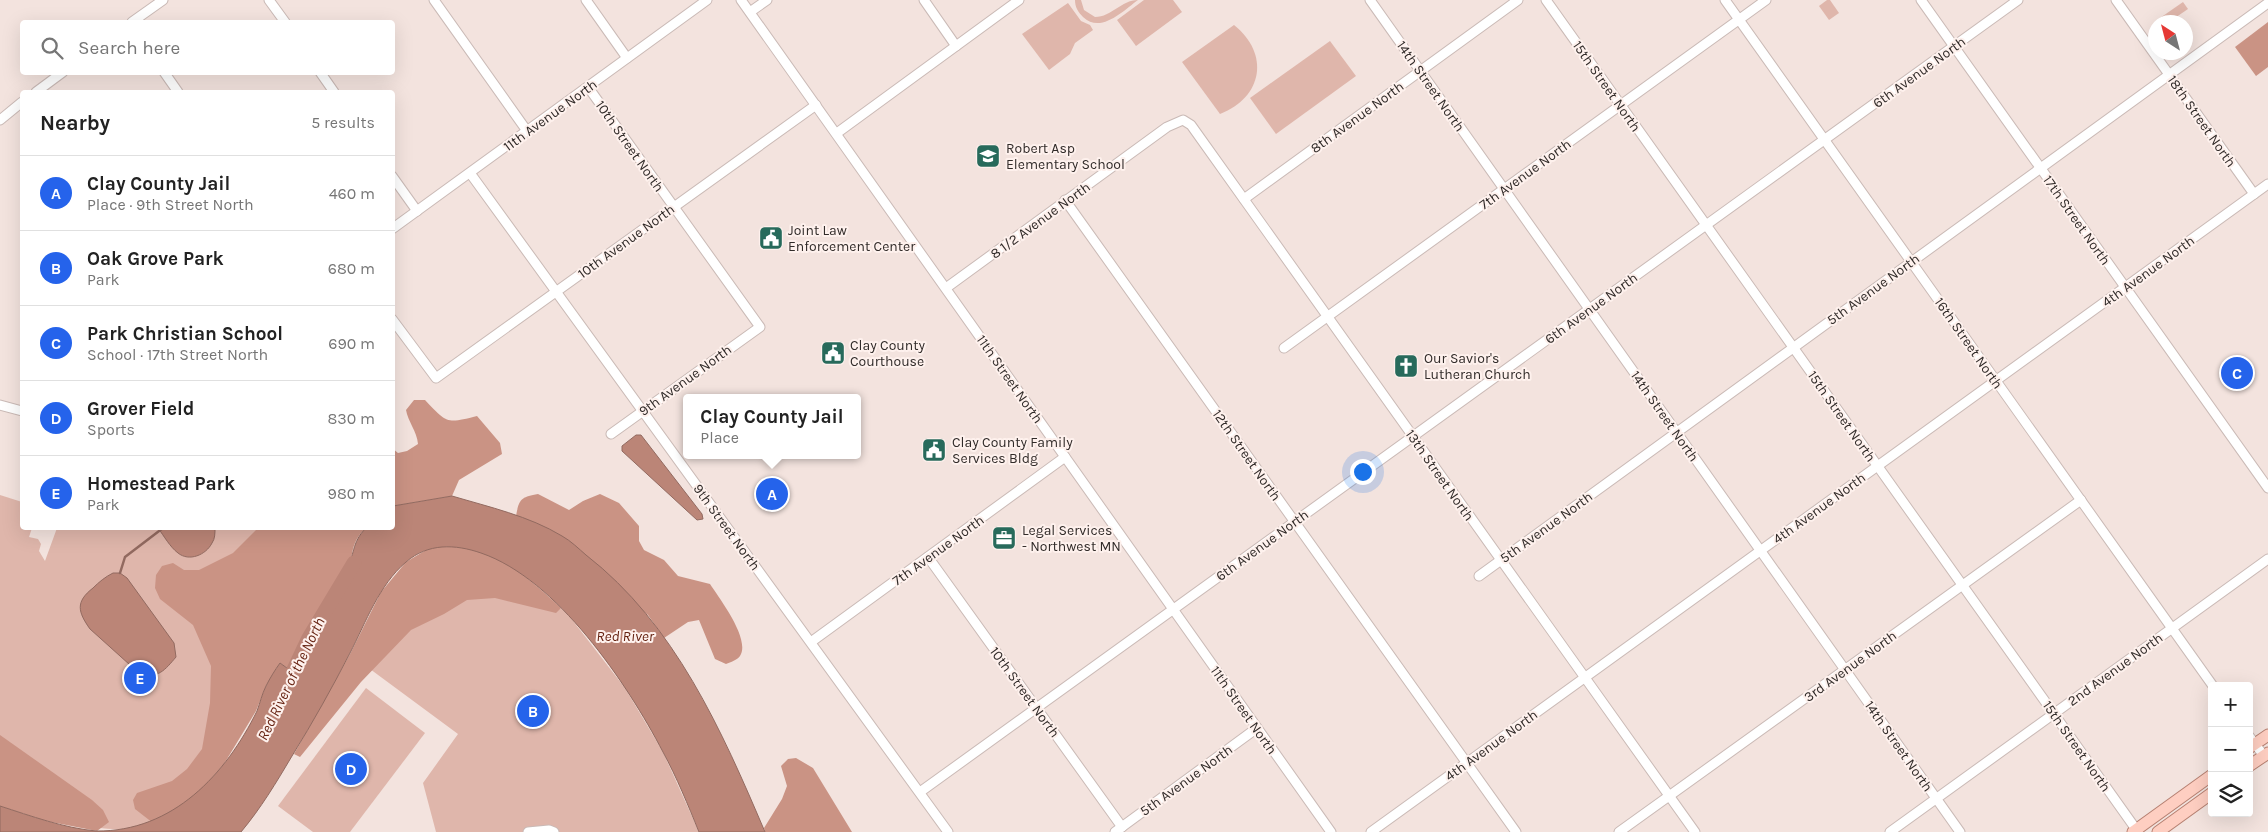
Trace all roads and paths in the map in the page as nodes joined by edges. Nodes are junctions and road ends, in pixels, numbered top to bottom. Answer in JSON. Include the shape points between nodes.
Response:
{"nodes":[{"id":1,"x":163,"y":0,"type":"edge"},
{"id":2,"x":269,"y":0,"type":"edge"},
{"id":3,"x":434,"y":0,"type":"edge"},
{"id":4,"x":586,"y":0,"type":"edge"},
{"id":5,"x":707,"y":0,"type":"edge"},
{"id":6,"x":741,"y":0,"type":"edge"},
{"id":7,"x":767,"y":0,"type":"edge"},
{"id":8,"x":924,"y":0,"type":"edge"},
{"id":9,"x":1019,"y":0,"type":"edge"},
{"id":10,"x":1370,"y":0,"type":"edge"},
{"id":11,"x":1518,"y":0,"type":"edge"},
{"id":12,"x":1546,"y":0,"type":"edge"},
{"id":13,"x":1725,"y":0,"type":"edge"},
{"id":14,"x":1766,"y":0,"type":"edge"},
{"id":15,"x":1921,"y":0,"type":"edge"},
{"id":16,"x":2018,"y":0,"type":"edge"},
{"id":17,"x":2116,"y":0,"type":"edge"},
{"id":18,"x":2268,"y":3,"type":"edge"},
{"id":19,"x":750,"y":12,"type":"junction"},
{"id":20,"x":1739,"y":19,"type":"junction"},
{"id":21,"x":135,"y":20,"type":"edge"},
{"id":22,"x":284,"y":20,"type":"edge"},
{"id":23,"x":956,"y":46,"type":"junction"},
{"id":24,"x":1954,"y":47,"type":"junction"},
{"id":25,"x":627,"y":58,"type":"junction"},
{"id":26,"x":1420,"y":71,"type":"junction"},
{"id":27,"x":59,"y":75,"type":"edge"},
{"id":28,"x":166,"y":75,"type":"edge"},
{"id":29,"x":322,"y":75,"type":"edge"},
{"id":30,"x":2169,"y":75,"type":"junction"},
{"id":31,"x":588,"y":87,"type":"junction"},
{"id":32,"x":39,"y":90,"type":"edge"},
{"id":33,"x":177,"y":90,"type":"edge"},
{"id":34,"x":333,"y":90,"type":"edge"},
{"id":35,"x":816,"y":105,"type":"junction"},
{"id":36,"x":1620,"y":105,"type":"junction"},
{"id":37,"x":20,"y":107,"type":"edge"},
{"id":38,"x":0,"y":120,"type":"edge"},
{"id":39,"x":1184,"y":120,"type":"joint"},
{"id":40,"x":527,"y":131,"type":"junction"},
{"id":41,"x":836,"y":133,"type":"junction"},
{"id":42,"x":1824,"y":140,"type":"junction"},
{"id":43,"x":2040,"y":168,"type":"junction"},
{"id":44,"x":470,"y":173,"type":"junction"},
{"id":45,"x":395,"y":180,"type":"edge"},
{"id":46,"x":2268,"y":184,"type":"edge"},
{"id":47,"x":1504,"y":189,"type":"junction"},
{"id":48,"x":2254,"y":194,"type":"junction"},
{"id":49,"x":1244,"y":199,"type":"junction"},
{"id":50,"x":1065,"y":200,"type":"junction"},
{"id":51,"x":672,"y":207,"type":"junction"},
{"id":52,"x":417,"y":211,"type":"junction"},
{"id":53,"x":1706,"y":225,"type":"junction"},
{"id":54,"x":395,"y":227,"type":"edge"},
{"id":55,"x":1911,"y":262,"type":"junction"},
{"id":56,"x":2125,"y":287,"type":"junction"},
{"id":57,"x":946,"y":288,"type":"junction"},
{"id":58,"x":555,"y":292,"type":"junction"},
{"id":59,"x":1589,"y":310,"type":"junction"},
{"id":60,"x":1327,"y":317,"type":"junction"},
{"id":61,"x":395,"y":322,"type":"edge"},
{"id":62,"x":760,"y":327,"type":"joint"},
{"id":63,"x":1793,"y":347,"type":"junction"},
{"id":64,"x":1284,"y":348,"type":"dead end"},
{"id":65,"x":1996,"y":380,"type":"junction"},
{"id":66,"x":0,"y":404,"type":"edge"},
{"id":67,"x":20,"y":410,"type":"edge"},
{"id":68,"x":643,"y":411,"type":"junction"},
{"id":69,"x":1676,"y":432,"type":"junction"},
{"id":70,"x":611,"y":434,"type":"dead end"},
{"id":71,"x":1413,"y":436,"type":"junction"},
{"id":72,"x":1065,"y":457,"type":"junction"},
{"id":73,"x":1878,"y":466,"type":"junction"},
{"id":74,"x":2268,"y":488,"type":"edge"},
{"id":75,"x":2081,"y":500,"type":"junction"},
{"id":76,"x":1295,"y":522,"type":"junction"},
{"id":77,"x":1760,"y":551,"type":"junction"},
{"id":78,"x":928,"y":557,"type":"junction"},
{"id":79,"x":2268,"y":559,"type":"edge"},
{"id":80,"x":1501,"y":560,"type":"junction"},
{"id":81,"x":1479,"y":576,"type":"dead end"},
{"id":82,"x":1962,"y":585,"type":"junction"},
{"id":83,"x":1173,"y":610,"type":"junction"},
{"id":84,"x":2172,"y":628,"type":"junction"},
{"id":85,"x":811,"y":642,"type":"junction"},
{"id":86,"x":1845,"y":670,"type":"junction"},
{"id":87,"x":1585,"y":677,"type":"junction"},
{"id":88,"x":2210,"y":682,"type":"edge"},
{"id":89,"x":1037,"y":708,"type":"junction"},
{"id":90,"x":2054,"y":714,"type":"junction"},
{"id":91,"x":1257,"y":728,"type":"junction"},
{"id":92,"x":2268,"y":735,"type":"edge"},
{"id":93,"x":2253,"y":742,"type":"edge"},
{"id":94,"x":2253,"y":744,"type":"edge"},
{"id":95,"x":2266,"y":754,"type":"edge"},
{"id":96,"x":1466,"y":763,"type":"junction"},
{"id":97,"x":2253,"y":763,"type":"edge"},
{"id":98,"x":2208,"y":778,"type":"edge"},
{"id":99,"x":920,"y":792,"type":"junction"},
{"id":100,"x":1669,"y":796,"type":"junction"},
{"id":101,"x":2208,"y":796,"type":"edge"},
{"id":102,"x":1936,"y":799,"type":"junction"},
{"id":103,"x":1118,"y":829,"type":"edge"},
{"id":104,"x":2136,"y":831,"type":"edge"},
{"id":105,"x":528,"y":832,"type":"edge"},
{"id":106,"x":554,"y":832,"type":"edge"},
{"id":107,"x":948,"y":832,"type":"edge"},
{"id":108,"x":1331,"y":832,"type":"edge"},
{"id":109,"x":1371,"y":832,"type":"edge"},
{"id":110,"x":1516,"y":832,"type":"edge"},
{"id":111,"x":1619,"y":832,"type":"edge"},
{"id":112,"x":1695,"y":832,"type":"edge"},
{"id":113,"x":1890,"y":832,"type":"edge"},
{"id":114,"x":1960,"y":832,"type":"edge"},
{"id":115,"x":2158,"y":832,"type":"edge"}],
"edges":[{"from":1,"to":21,"type":"street"},
{"from":2,"to":22,"type":"street"},
{"from":3,"to":40,"type":"street"},
{"from":4,"to":25,"type":"street"},
{"from":5,"to":25,"type":"street","name":"11th Avenue North"},
{"from":6,"to":19,"type":"street","name":"11th Street North"},
{"from":7,"to":19,"type":"street"},
{"from":8,"to":23,"type":"street"},
{"from":9,"to":23,"type":"street"},
{"from":10,"to":26,"type":"street","name":"14th Street North"},
{"from":11,"to":26,"type":"street","name":"8th Avenue North"},
{"from":12,"to":36,"type":"street","name":"15th Street North"},
{"from":13,"to":20,"type":"street","name":"16th Street North"},
{"from":14,"to":20,"type":"street","name":"7th Avenue North"},
{"from":15,"to":24,"type":"street","name":"17th Street North"},
{"from":16,"to":24,"type":"street","name":"6th Avenue North"},
{"from":17,"to":30,"type":"street","name":"18th Street North"},
{"from":18,"to":30,"type":"street","name":"5th Avenue North"},
{"from":19,"to":35,"type":"street","name":"11th Street North"},
{"from":20,"to":36,"type":"street","name":"7th Avenue North"},
{"from":20,"to":42,"type":"street","name":"16th Street North"},
{"from":23,"to":41,"type":"street"},
{"from":24,"to":42,"type":"street","name":"6th Avenue North"},
{"from":24,"to":43,"type":"street","name":"17th Street North"},
{"from":25,"to":31,"type":"street","name":"11th Avenue North"},
{"from":26,"to":47,"type":"street","name":"14th Street North"},
{"from":26,"to":49,"type":"street","name":"8th Avenue North"},
{"from":27,"to":32,"type":"street"},
{"from":28,"to":33,"type":"street"},
{"from":29,"to":34,"type":"street"},
{"from":30,"to":43,"type":"street","name":"5th Avenue North"},
{"from":30,"to":48,"type":"street","name":"18th Street North"},
{"from":31,"to":40,"type":"street","name":"11th Avenue North"},
{"from":31,"to":51,"type":"street","name":"10th Street North"},
{"from":35,"to":41,"type":"street","name":"11th Street North"},
{"from":35,"to":51,"type":"street","name":"10th Avenue North"},
{"from":36,"to":47,"type":"street","name":"7th Avenue North"},
{"from":36,"to":53,"type":"street","name":"15th Street North"},
{"from":37,"to":38,"type":"street"},
{"from":39,"to":49,"type":"street","name":"13th Street North","via":[[1191,125]]},
{"from":39,"to":50,"type":"street","name":"8 1/2 Avenue North","via":[[1173,122]]},
{"from":40,"to":44,"type":"street","name":"11th Avenue North"},
{"from":41,"to":57,"type":"street","name":"11th Street North"},
{"from":42,"to":53,"type":"street","name":"6th Avenue North"},
{"from":42,"to":55,"type":"street","name":"16th Street North"},
{"from":43,"to":55,"type":"street","name":"5th Avenue North"},
{"from":43,"to":56,"type":"street","name":"17th Street North"},
{"from":44,"to":52,"type":"street","name":"11th Avenue North"},
{"from":44,"to":58,"type":"street","name":"9th Street North"},
{"from":45,"to":52,"type":"street"},
{"from":46,"to":48,"type":"street","name":"4th Avenue North"},
{"from":47,"to":59,"type":"street","name":"14th Street North"},
{"from":47,"to":60,"type":"street","name":"7th Avenue North"},
{"from":48,"to":56,"type":"street","name":"4th Avenue North"},
{"from":49,"to":60,"type":"street","name":"13th Street North"},
{"from":50,"to":57,"type":"street","name":"8 1/2 Avenue North"},
{"from":50,"to":76,"type":"street","name":"12th Street North"},
{"from":51,"to":58,"type":"street","name":"10th Avenue North"},
{"from":51,"to":62,"type":"street","name":"10th Street North"},
{"from":52,"to":54,"type":"street","name":"11th Avenue North"},
{"from":53,"to":59,"type":"street","name":"6th Avenue North"},
{"from":53,"to":63,"type":"street","name":"15th Street North"},
{"from":55,"to":63,"type":"street","name":"5th Avenue North"},
{"from":55,"to":65,"type":"street","name":"16th Street North"},
{"from":56,"to":65,"type":"street","name":"4th Avenue North"},
{"from":56,"to":74,"type":"street","name":"17th Street North"},
{"from":57,"to":72,"type":"street","name":"11th Street North"},
{"from":58,"to":61,"type":"street","name":"10th Avenue North","via":[[436,378]]},
{"from":58,"to":68,"type":"street","name":"9th Street North"},
{"from":59,"to":69,"type":"street","name":"14th Street North"},
{"from":59,"to":71,"type":"street","name":"6th Avenue North"},
{"from":60,"to":64,"type":"street","name":"7th Avenue North"},
{"from":60,"to":71,"type":"street","name":"13th Street North"},
{"from":62,"to":68,"type":"street","name":"9th Avenue North"},
{"from":63,"to":69,"type":"street","name":"5th Avenue North"},
{"from":63,"to":73,"type":"street","name":"15th Street North"},
{"from":65,"to":73,"type":"street","name":"4th Avenue North"},
{"from":65,"to":75,"type":"street","name":"16th Street North"},
{"from":66,"to":67,"type":"street"},
{"from":68,"to":70,"type":"street","name":"9th Avenue North"},
{"from":68,"to":85,"type":"street","name":"9th Street North"},
{"from":69,"to":77,"type":"street","name":"14th Street North"},
{"from":69,"to":80,"type":"street","name":"5th Avenue North"},
{"from":71,"to":76,"type":"street","name":"6th Avenue North"},
{"from":71,"to":80,"type":"street","name":"13th Street North"},
{"from":72,"to":78,"type":"street","name":"7th Avenue North"},
{"from":72,"to":83,"type":"street","name":"11th Street North"},
{"from":73,"to":77,"type":"street","name":"4th Avenue North"},
{"from":73,"to":82,"type":"street","name":"15th Street North"},
{"from":75,"to":82,"type":"street","name":"3rd Avenue North"},
{"from":75,"to":84,"type":"street","name":"16th Street North"},
{"from":76,"to":83,"type":"street","name":"6th Avenue North"},
{"from":76,"to":96,"type":"street","name":"12th Street North"},
{"from":77,"to":86,"type":"street","name":"14th Street North"},
{"from":77,"to":87,"type":"street","name":"4th Avenue North"},
{"from":78,"to":85,"type":"street","name":"7th Avenue North"},
{"from":78,"to":89,"type":"street","name":"10th Street North"},
{"from":79,"to":84,"type":"street","name":"2nd Avenue North"},
{"from":80,"to":81,"type":"street","name":"5th Avenue North"},
{"from":80,"to":87,"type":"street","name":"13th Street North"},
{"from":82,"to":86,"type":"street","name":"3rd Avenue North"},
{"from":82,"to":90,"type":"street","name":"15th Street North"},
{"from":83,"to":89,"type":"street","name":"6th Avenue North"},
{"from":83,"to":91,"type":"street","name":"11th Street North"},
{"from":84,"to":88,"type":"street","name":"16th Street North"},
{"from":84,"to":90,"type":"street","name":"2nd Avenue North"},
{"from":85,"to":99,"type":"street","name":"9th Street North"},
{"from":86,"to":100,"type":"street","name":"3rd Avenue North"},
{"from":86,"to":102,"type":"street","name":"14th Street North"},
{"from":87,"to":96,"type":"street","name":"4th Avenue North"},
{"from":87,"to":100,"type":"street","name":"13th Street North"},
{"from":89,"to":99,"type":"street","name":"6th Avenue North"},
{"from":89,"to":103,"type":"street","name":"10th Street North"},
{"from":90,"to":102,"type":"street","name":"2nd Avenue North"},
{"from":90,"to":104,"type":"street","name":"15th Street North"},
{"from":91,"to":103,"type":"street","name":"5th Avenue North"},
{"from":91,"to":108,"type":"street","name":"11th Street North"},
{"from":92,"to":93,"type":"main road"},
{"from":94,"to":95,"type":"street"},
{"from":95,"to":97,"type":"main road"},
{"from":96,"to":109,"type":"street","name":"4th Avenue North"},
{"from":96,"to":110,"type":"street","name":"12th Street North"},
{"from":98,"to":104,"type":"main road"},
{"from":99,"to":107,"type":"street","name":"9th Street North"},
{"from":100,"to":111,"type":"street","name":"3rd Avenue North"},
{"from":100,"to":112,"type":"street","name":"13th Street North"},
{"from":101,"to":115,"type":"main road"},
{"from":102,"to":113,"type":"street","name":"2nd Avenue North"},
{"from":102,"to":114,"type":"street","name":"14th Street North"},
{"from":105,"to":106,"type":"street"}]}
